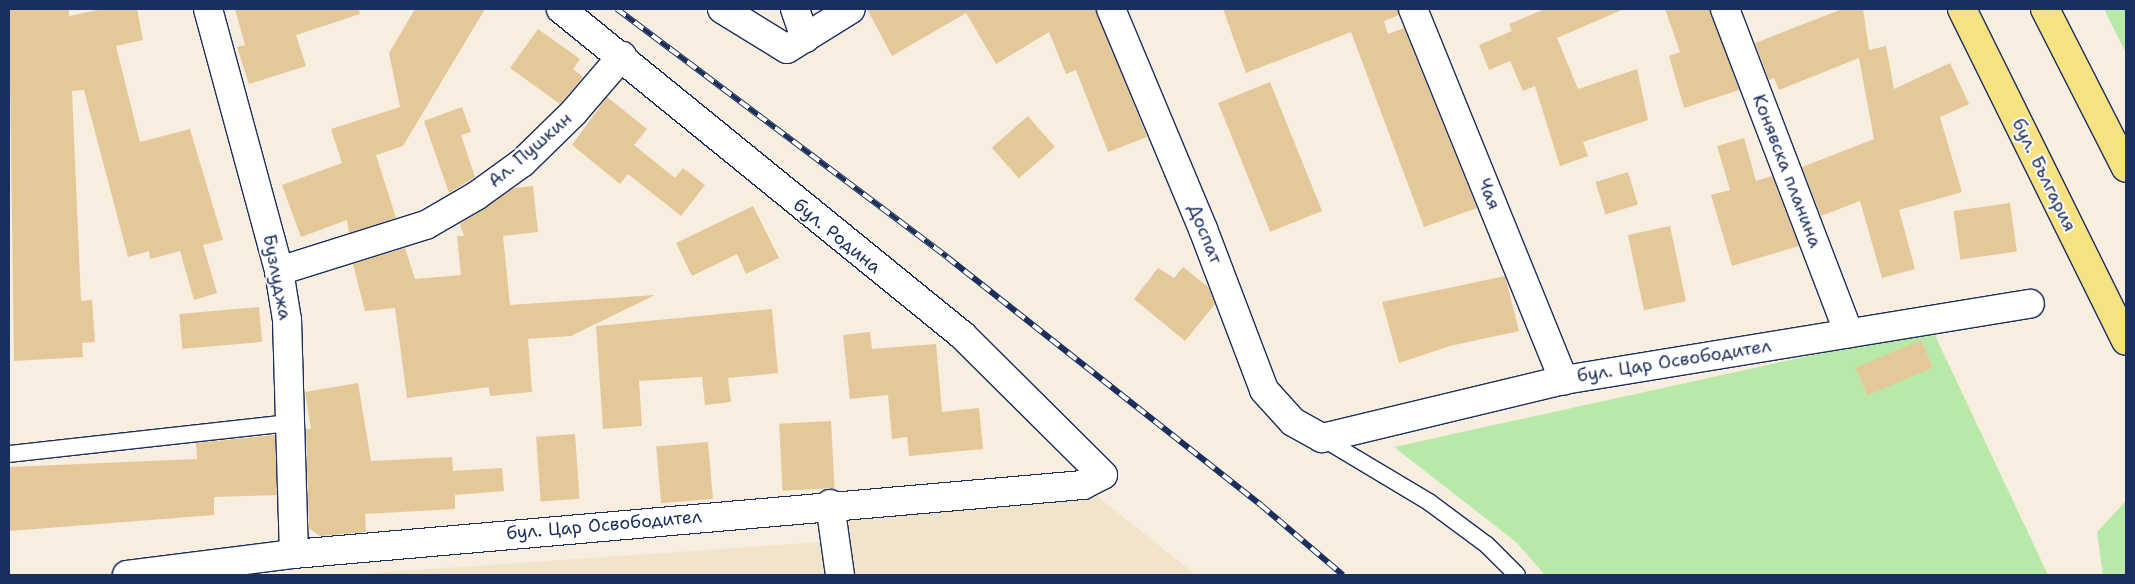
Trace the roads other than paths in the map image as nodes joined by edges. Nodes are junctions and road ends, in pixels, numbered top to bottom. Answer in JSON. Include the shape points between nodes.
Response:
{"nodes":[{"id":1,"x":208,"y":9,"type":"edge"},
{"id":2,"x":562,"y":9,"type":"edge"},
{"id":3,"x":722,"y":9,"type":"edge"},
{"id":4,"x":795,"y":9,"type":"edge"},
{"id":5,"x":852,"y":9,"type":"edge"},
{"id":6,"x":1111,"y":9,"type":"edge"},
{"id":7,"x":1413,"y":9,"type":"edge"},
{"id":8,"x":1725,"y":9,"type":"edge"},
{"id":9,"x":1962,"y":9,"type":"edge"},
{"id":10,"x":2045,"y":9,"type":"edge"},
{"id":11,"x":805,"y":38,"type":"junction"},
{"id":12,"x":622,"y":56,"type":"junction"},
{"id":13,"x":2126,"y":168,"type":"edge"},
{"id":14,"x":279,"y":271,"type":"junction"},
{"id":15,"x":2030,"y":304,"type":"dead end"},
{"id":16,"x":1849,"y":333,"type":"junction"},
{"id":17,"x":2126,"y":341,"type":"edge"},
{"id":18,"x":1564,"y":380,"type":"junction"},
{"id":19,"x":288,"y":423,"type":"junction"},
{"id":20,"x":1322,"y":438,"type":"junction"},
{"id":21,"x":9,"y":454,"type":"edge"},
{"id":22,"x":1093,"y":480,"type":"joint"},
{"id":23,"x":830,"y":504,"type":"junction"},
{"id":24,"x":294,"y":554,"type":"junction"},
{"id":25,"x":127,"y":575,"type":"edge"},
{"id":26,"x":840,"y":575,"type":"edge"},
{"id":27,"x":1517,"y":575,"type":"edge"}],
"edges":[{"from":1,"to":14,"type":"street","name":"Бузлуджа"},
{"from":2,"to":12,"type":"street","name":"бул. Родина"},
{"from":3,"to":11,"type":"street","via":[[787,49]]},
{"from":4,"to":11,"type":"street"},
{"from":5,"to":11,"type":"street"},
{"from":6,"to":20,"type":"street","name":"Доспат","via":[[1204,229],[1264,390],[1293,422]]},
{"from":7,"to":18,"type":"street","name":"Чая"},
{"from":8,"to":16,"type":"street","name":"Конявска планина"},
{"from":9,"to":17,"type":"highway","name":"бул. България"},
{"from":10,"to":13,"type":"highway"},
{"from":12,"to":14,"type":"street","name":"Ал. Пушкин","via":[[574,112],[522,163],[476,196],[426,225]]},
{"from":12,"to":22,"type":"street","name":"бул. Родина","via":[[801,207],[962,335]]},
{"from":14,"to":19,"type":"street","name":"Бузлуджа","via":[[287,320]]},
{"from":15,"to":16,"type":"street","name":"бул. Цар Освободител"},
{"from":16,"to":18,"type":"street","name":"бул. Цар Освободител"},
{"from":18,"to":20,"type":"street","name":"бул. Цар Освободител"},
{"from":19,"to":21,"type":"lane"},
{"from":19,"to":24,"type":"street","name":"Бузлуджа"},
{"from":20,"to":27,"type":"lane","via":[[1430,502],[1487,545]]},
{"from":22,"to":23,"type":"street","name":"бул. Цар Освободител"},
{"from":23,"to":24,"type":"street","name":"бул. Цар Освободител"},
{"from":23,"to":26,"type":"street"},
{"from":24,"to":25,"type":"street","name":"бул. Цар Освободител"}]}
